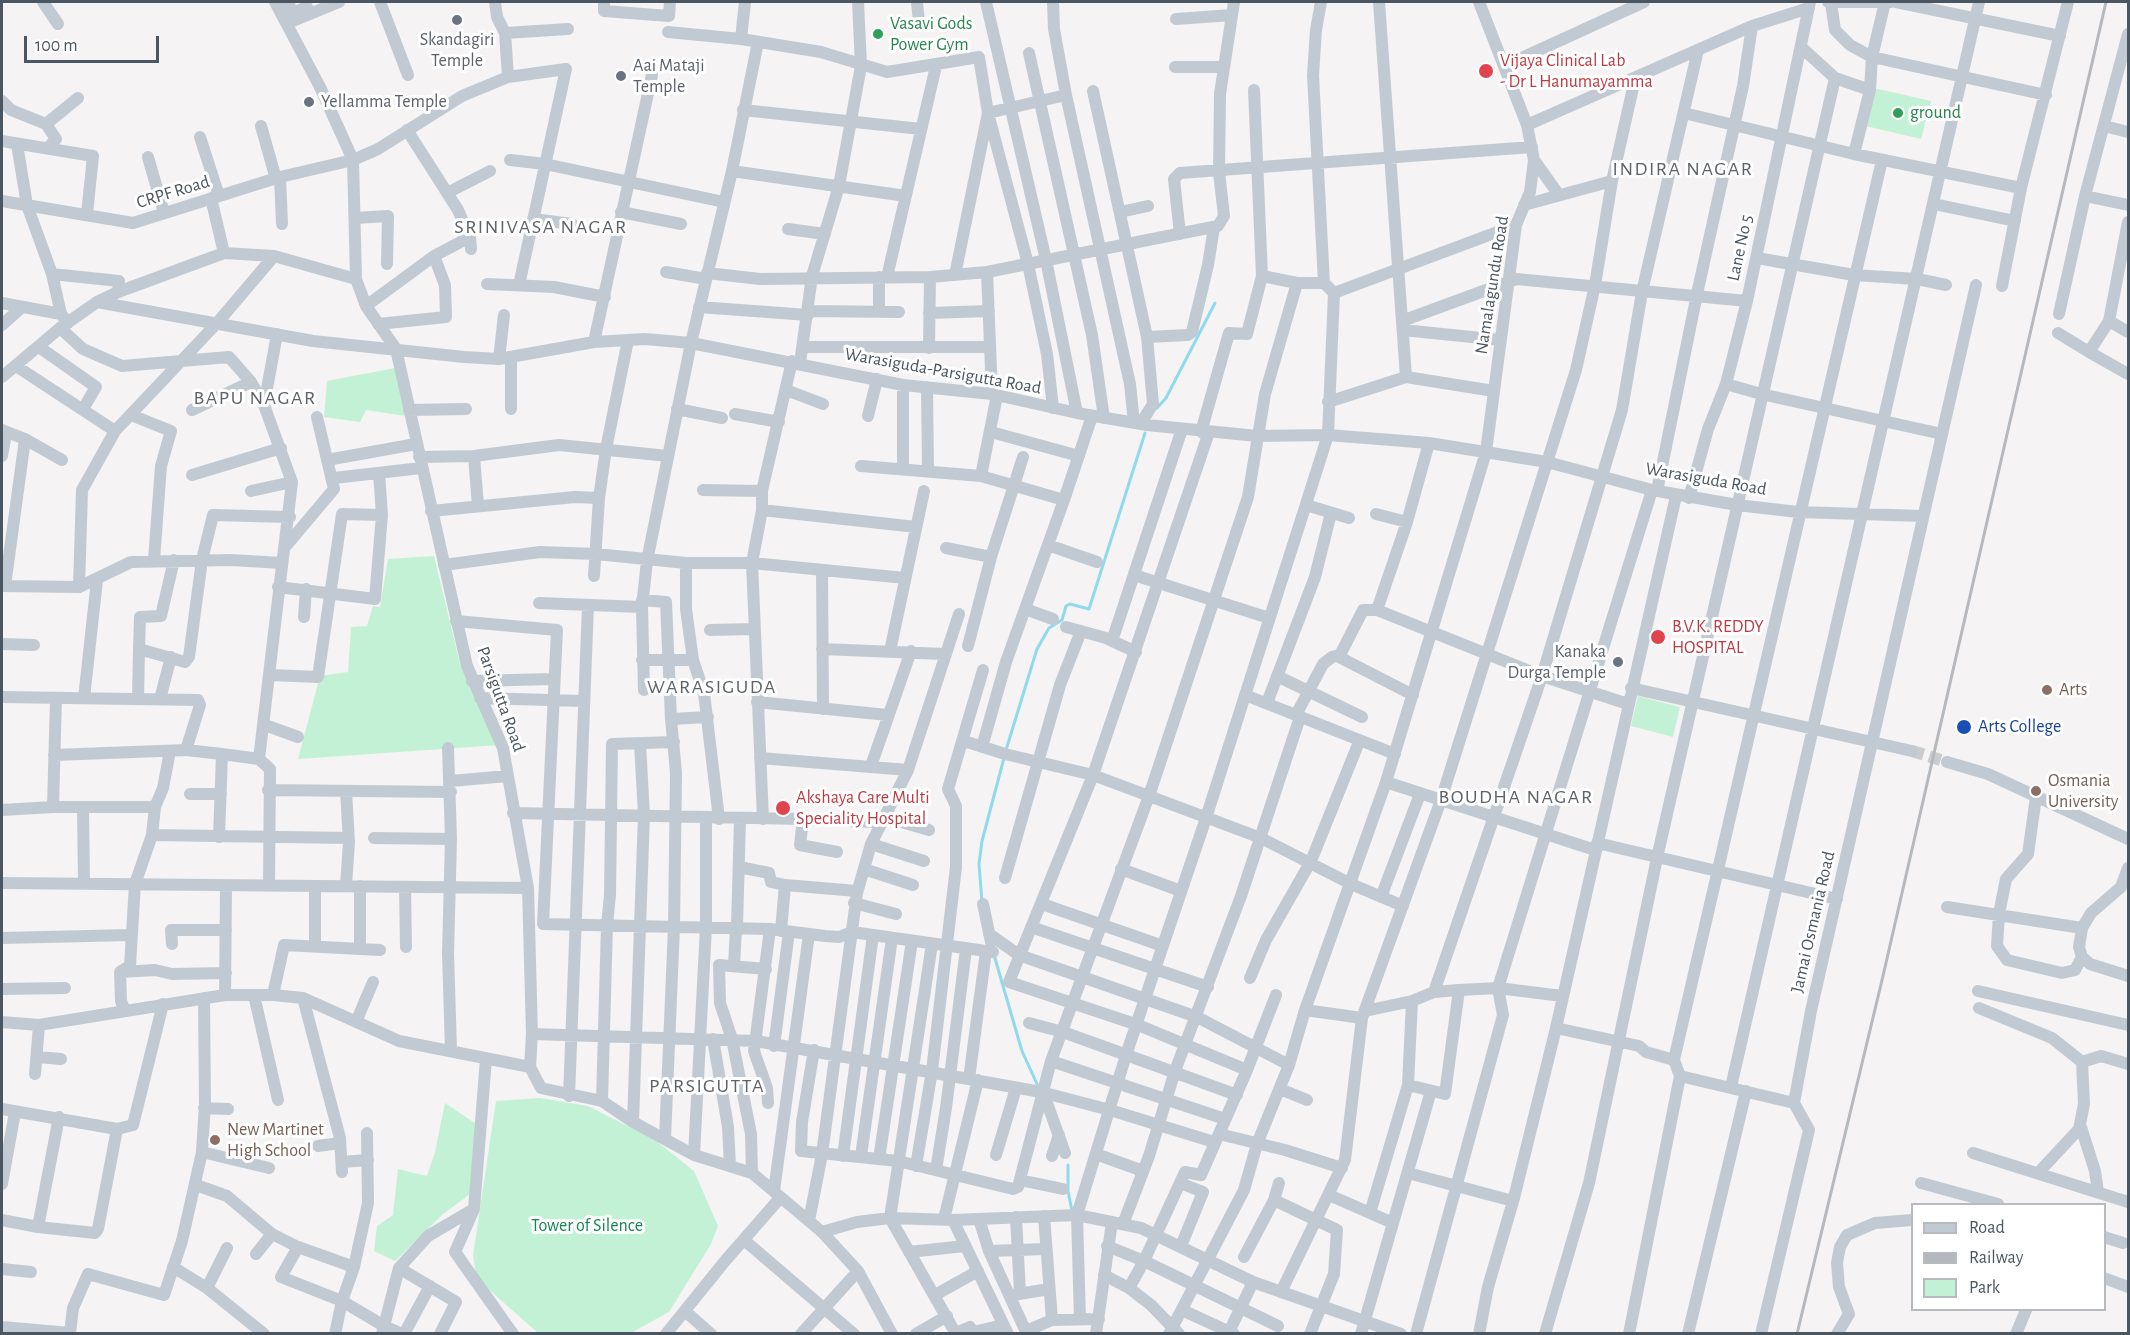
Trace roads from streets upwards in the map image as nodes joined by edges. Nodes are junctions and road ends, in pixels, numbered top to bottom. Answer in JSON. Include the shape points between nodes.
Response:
{"nodes":[{"id":1,"x":43,"y":2,"type":"edge"},
{"id":2,"x":275,"y":2,"type":"edge"},
{"id":3,"x":288,"y":2,"type":"edge"},
{"id":4,"x":322,"y":2,"type":"edge"},
{"id":5,"x":339,"y":2,"type":"edge"},
{"id":6,"x":380,"y":2,"type":"edge"},
{"id":7,"x":495,"y":2,"type":"edge"},
{"id":8,"x":604,"y":2,"type":"edge"},
{"id":9,"x":670,"y":2,"type":"edge"},
{"id":10,"x":745,"y":2,"type":"edge"},
{"id":11,"x":858,"y":2,"type":"edge"},
{"id":12,"x":917,"y":2,"type":"edge"},
{"id":13,"x":986,"y":2,"type":"edge"},
{"id":14,"x":1053,"y":2,"type":"edge"},
{"id":15,"x":1234,"y":2,"type":"edge"},
{"id":16,"x":1321,"y":2,"type":"edge"},
{"id":17,"x":1379,"y":2,"type":"edge"},
{"id":18,"x":1644,"y":2,"type":"edge"},
{"id":19,"x":1829,"y":2,"type":"edge"},
{"id":20,"x":1885,"y":2,"type":"edge"},
{"id":21,"x":1891,"y":2,"type":"edge"},
{"id":22,"x":1896,"y":2,"type":"edge"},
{"id":23,"x":1979,"y":2,"type":"edge"},
{"id":24,"x":2068,"y":2,"type":"edge"},
{"id":25,"x":1484,"y":3,"type":"edge"},
{"id":26,"x":1810,"y":4,"type":"edge"},
{"id":27,"x":1232,"y":15,"type":"junction"},
{"id":28,"x":1176,"y":19,"type":"dead end"},
{"id":29,"x":1976,"y":19,"type":"junction"},
{"id":30,"x":919,"y":22,"type":"dead end"},
{"id":31,"x":288,"y":23,"type":"junction"},
{"id":32,"x":58,"y":24,"type":"dead end"},
{"id":33,"x":1752,"y":26,"type":"junction"},
{"id":34,"x":568,"y":29,"type":"dead end"},
{"id":35,"x":668,"y":32,"type":"dead end"},
{"id":36,"x":505,"y":33,"type":"junction"},
{"id":37,"x":2128,"y":34,"type":"edge"},
{"id":38,"x":2060,"y":36,"type":"junction"},
{"id":39,"x":741,"y":39,"type":"junction"},
{"id":40,"x":758,"y":42,"type":"junction"},
{"id":41,"x":1801,"y":47,"type":"junction"},
{"id":42,"x":1698,"y":50,"type":"junction"},
{"id":43,"x":1029,"y":53,"type":"dead end"},
{"id":44,"x":2126,"y":56,"type":"edge"},
{"id":45,"x":1872,"y":57,"type":"junction"},
{"id":46,"x":861,"y":66,"type":"junction"},
{"id":47,"x":936,"y":66,"type":"junction"},
{"id":48,"x":1504,"y":66,"type":"junction"},
{"id":49,"x":1175,"y":67,"type":"dead end"},
{"id":50,"x":1224,"y":67,"type":"junction"},
{"id":51,"x":408,"y":75,"type":"dead end"},
{"id":52,"x":652,"y":75,"type":"dead end"},
{"id":53,"x":1963,"y":76,"type":"junction"},
{"id":54,"x":508,"y":77,"type":"junction"},
{"id":55,"x":1835,"y":78,"type":"junction"},
{"id":56,"x":1635,"y":79,"type":"junction"},
{"id":57,"x":1254,"y":90,"type":"dead end"},
{"id":58,"x":1870,"y":90,"type":"junction"},
{"id":59,"x":1093,"y":91,"type":"dead end"},
{"id":60,"x":1066,"y":95,"type":"junction"},
{"id":61,"x":2046,"y":95,"type":"junction"},
{"id":62,"x":78,"y":98,"type":"dead end"},
{"id":63,"x":2,"y":101,"type":"edge"},
{"id":64,"x":1039,"y":102,"type":"junction"},
{"id":65,"x":1012,"y":108,"type":"junction"},
{"id":66,"x":743,"y":110,"type":"junction"},
{"id":67,"x":988,"y":113,"type":"junction"},
{"id":68,"x":1684,"y":113,"type":"junction"},
{"id":69,"x":851,"y":121,"type":"junction"},
{"id":70,"x":46,"y":124,"type":"junction"},
{"id":71,"x":1527,"y":125,"type":"junction"},
{"id":72,"x":261,"y":126,"type":"dead end"},
{"id":73,"x":1734,"y":126,"type":"junction"},
{"id":74,"x":2104,"y":126,"type":"junction"},
{"id":75,"x":921,"y":129,"type":"junction"},
{"id":76,"x":407,"y":130,"type":"junction"},
{"id":77,"x":2128,"y":132,"type":"edge"},
{"id":78,"x":1782,"y":136,"type":"junction"},
{"id":79,"x":200,"y":137,"type":"dead end"},
{"id":80,"x":2,"y":141,"type":"edge"},
{"id":81,"x":17,"y":144,"type":"junction"},
{"id":82,"x":1819,"y":145,"type":"junction"},
{"id":83,"x":1532,"y":147,"type":"junction"},
{"id":84,"x":48,"y":148,"type":"junction"},
{"id":85,"x":1854,"y":154,"type":"junction"},
{"id":86,"x":148,"y":157,"type":"dead end"},
{"id":87,"x":1391,"y":159,"type":"junction"},
{"id":88,"x":353,"y":160,"type":"junction"},
{"id":89,"x":510,"y":160,"type":"dead end"},
{"id":90,"x":1534,"y":160,"type":"junction"},
{"id":91,"x":1881,"y":160,"type":"junction"},
{"id":92,"x":545,"y":164,"type":"junction"},
{"id":93,"x":1319,"y":164,"type":"junction"},
{"id":94,"x":1258,"y":169,"type":"junction"},
{"id":95,"x":490,"y":171,"type":"dead end"},
{"id":96,"x":732,"y":171,"type":"junction"},
{"id":97,"x":1219,"y":171,"type":"junction"},
{"id":98,"x":1940,"y":172,"type":"junction"},
{"id":99,"x":278,"y":178,"type":"junction"},
{"id":100,"x":1612,"y":181,"type":"junction"},
{"id":101,"x":628,"y":182,"type":"junction"},
{"id":102,"x":839,"y":186,"type":"junction"},
{"id":103,"x":2021,"y":188,"type":"junction"},
{"id":104,"x":447,"y":193,"type":"junction"},
{"id":105,"x":1559,"y":195,"type":"junction"},
{"id":106,"x":906,"y":196,"type":"junction"},
{"id":107,"x":2085,"y":196,"type":"junction"},
{"id":108,"x":215,"y":197,"type":"junction"},
{"id":109,"x":2,"y":201,"type":"edge"},
{"id":110,"x":724,"y":202,"type":"junction"},
{"id":111,"x":1934,"y":204,"type":"junction"},
{"id":112,"x":27,"y":205,"type":"junction"},
{"id":113,"x":1524,"y":205,"type":"junction"},
{"id":114,"x":2128,"y":205,"type":"edge"},
{"id":115,"x":1148,"y":206,"type":"dead end"},
{"id":116,"x":621,"y":212,"type":"junction"},
{"id":117,"x":1120,"y":212,"type":"junction"},
{"id":118,"x":164,"y":213,"type":"junction"},
{"id":119,"x":87,"y":214,"type":"junction"},
{"id":120,"x":355,"y":218,"type":"junction"},
{"id":121,"x":533,"y":219,"type":"junction"},
{"id":122,"x":2015,"y":221,"type":"junction"},
{"id":123,"x":2128,"y":222,"type":"edge"},
{"id":124,"x":282,"y":224,"type":"dead end"},
{"id":125,"x":572,"y":224,"type":"dead end"},
{"id":126,"x":681,"y":224,"type":"dead end"},
{"id":127,"x":1516,"y":225,"type":"junction"},
{"id":128,"x":1214,"y":227,"type":"junction"},
{"id":129,"x":788,"y":229,"type":"dead end"},
{"id":130,"x":825,"y":234,"type":"junction"},
{"id":131,"x":1180,"y":234,"type":"junction"},
{"id":132,"x":1125,"y":243,"type":"junction"},
{"id":133,"x":1100,"y":249,"type":"junction"},
{"id":134,"x":224,"y":253,"type":"junction"},
{"id":135,"x":1073,"y":255,"type":"junction"},
{"id":136,"x":274,"y":256,"type":"junction"},
{"id":137,"x":434,"y":256,"type":"junction"},
{"id":138,"x":1757,"y":258,"type":"junction"},
{"id":139,"x":1046,"y":260,"type":"junction"},
{"id":140,"x":387,"y":264,"type":"dead end"},
{"id":141,"x":1028,"y":264,"type":"junction"},
{"id":142,"x":1791,"y":264,"type":"junction"},
{"id":143,"x":1400,"y":269,"type":"junction"},
{"id":144,"x":666,"y":272,"type":"dead end"},
{"id":145,"x":987,"y":272,"type":"junction"},
{"id":146,"x":52,"y":274,"type":"junction"},
{"id":147,"x":956,"y":275,"type":"junction"},
{"id":148,"x":1854,"y":275,"type":"junction"},
{"id":149,"x":706,"y":276,"type":"junction"},
{"id":150,"x":812,"y":276,"type":"junction"},
{"id":151,"x":1262,"y":276,"type":"junction"},
{"id":152,"x":883,"y":277,"type":"junction"},
{"id":153,"x":930,"y":277,"type":"junction"},
{"id":154,"x":356,"y":279,"type":"junction"},
{"id":155,"x":1917,"y":279,"type":"junction"},
{"id":156,"x":1510,"y":281,"type":"junction"},
{"id":157,"x":1297,"y":283,"type":"junction"},
{"id":158,"x":1324,"y":283,"type":"junction"},
{"id":159,"x":487,"y":284,"type":"dead end"},
{"id":160,"x":519,"y":285,"type":"junction"},
{"id":161,"x":1595,"y":285,"type":"junction"},
{"id":162,"x":1946,"y":285,"type":"dead end"},
{"id":163,"x":1976,"y":285,"type":"dead end"},
{"id":164,"x":2002,"y":286,"type":"dead end"},
{"id":165,"x":118,"y":292,"type":"junction"},
{"id":166,"x":1642,"y":292,"type":"junction"},
{"id":167,"x":1334,"y":293,"type":"junction"},
{"id":168,"x":1697,"y":294,"type":"junction"},
{"id":169,"x":605,"y":297,"type":"junction"},
{"id":170,"x":1747,"y":301,"type":"junction"},
{"id":171,"x":97,"y":302,"type":"junction"},
{"id":172,"x":2,"y":303,"type":"edge"},
{"id":173,"x":366,"y":306,"type":"junction"},
{"id":174,"x":699,"y":307,"type":"junction"},
{"id":175,"x":22,"y":308,"type":"junction"},
{"id":176,"x":989,"y":311,"type":"junction"},
{"id":177,"x":879,"y":312,"type":"junction"},
{"id":178,"x":899,"y":312,"type":"dead end"},
{"id":179,"x":809,"y":313,"type":"junction"},
{"id":180,"x":929,"y":313,"type":"junction"},
{"id":181,"x":2059,"y":314,"type":"dead end"},
{"id":182,"x":504,"y":315,"type":"dead end"},
{"id":183,"x":2109,"y":321,"type":"junction"},
{"id":184,"x":63,"y":322,"type":"junction"},
{"id":185,"x":218,"y":322,"type":"junction"},
{"id":186,"x":378,"y":324,"type":"junction"},
{"id":187,"x":2,"y":325,"type":"edge"},
{"id":188,"x":1402,"y":326,"type":"junction"},
{"id":189,"x":2128,"y":332,"type":"edge"},
{"id":190,"x":2058,"y":333,"type":"dead end"},
{"id":191,"x":277,"y":334,"type":"junction"},
{"id":192,"x":1147,"y":337,"type":"junction"},
{"id":193,"x":628,"y":340,"type":"junction"},
{"id":194,"x":1501,"y":340,"type":"junction"},
{"id":195,"x":594,"y":342,"type":"junction"},
{"id":196,"x":691,"y":343,"type":"junction"},
{"id":197,"x":39,"y":347,"type":"junction"},
{"id":198,"x":803,"y":347,"type":"junction"},
{"id":199,"x":929,"y":348,"type":"junction"},
{"id":200,"x":990,"y":348,"type":"junction"},
{"id":201,"x":396,"y":349,"type":"junction"},
{"id":202,"x":2089,"y":352,"type":"junction"},
{"id":203,"x":505,"y":358,"type":"junction"},
{"id":204,"x":181,"y":360,"type":"junction"},
{"id":205,"x":796,"y":362,"type":"junction"},
{"id":206,"x":16,"y":366,"type":"junction"},
{"id":207,"x":2128,"y":374,"type":"edge"},
{"id":208,"x":2,"y":377,"type":"edge"},
{"id":209,"x":1406,"y":377,"type":"junction"},
{"id":210,"x":877,"y":379,"type":"junction"},
{"id":211,"x":251,"y":382,"type":"junction"},
{"id":212,"x":1726,"y":384,"type":"junction"},
{"id":213,"x":903,"y":385,"type":"junction"},
{"id":214,"x":927,"y":387,"type":"junction"},
{"id":215,"x":1494,"y":391,"type":"junction"},
{"id":216,"x":784,"y":393,"type":"junction"},
{"id":217,"x":1761,"y":394,"type":"junction"},
{"id":218,"x":995,"y":395,"type":"junction"},
{"id":219,"x":1328,"y":402,"type":"junction"},
{"id":220,"x":823,"y":404,"type":"dead end"},
{"id":221,"x":264,"y":405,"type":"junction"},
{"id":222,"x":1823,"y":407,"type":"junction"},
{"id":223,"x":1053,"y":408,"type":"junction"},
{"id":224,"x":83,"y":409,"type":"junction"},
{"id":225,"x":466,"y":409,"type":"dead end"},
{"id":226,"x":511,"y":409,"type":"dead end"},
{"id":227,"x":677,"y":409,"type":"junction"},
{"id":228,"x":192,"y":410,"type":"dead end"},
{"id":229,"x":409,"y":410,"type":"junction"},
{"id":230,"x":1077,"y":413,"type":"junction"},
{"id":231,"x":735,"y":414,"type":"dead end"},
{"id":232,"x":130,"y":415,"type":"junction"},
{"id":233,"x":868,"y":416,"type":"dead end"},
{"id":234,"x":317,"y":417,"type":"dead end"},
{"id":235,"x":1098,"y":417,"type":"junction"},
{"id":236,"x":722,"y":418,"type":"dead end"},
{"id":237,"x":1884,"y":421,"type":"junction"},
{"id":238,"x":779,"y":422,"type":"junction"},
{"id":239,"x":1137,"y":423,"type":"junction"},
{"id":240,"x":1182,"y":429,"type":"junction"},
{"id":241,"x":115,"y":431,"type":"junction"},
{"id":242,"x":4,"y":432,"type":"edge"},
{"id":243,"x":991,"y":432,"type":"junction"},
{"id":244,"x":1205,"y":432,"type":"junction"},
{"id":245,"x":1942,"y":434,"type":"junction"},
{"id":246,"x":1328,"y":435,"type":"junction"},
{"id":247,"x":1257,"y":436,"type":"junction"},
{"id":248,"x":25,"y":439,"type":"junction"},
{"id":249,"x":1429,"y":443,"type":"junction"},
{"id":250,"x":416,"y":444,"type":"junction"},
{"id":251,"x":281,"y":448,"type":"junction"},
{"id":252,"x":606,"y":449,"type":"junction"},
{"id":253,"x":1486,"y":452,"type":"junction"},
{"id":254,"x":2,"y":456,"type":"edge"},
{"id":255,"x":474,"y":456,"type":"junction"},
{"id":256,"x":668,"y":456,"type":"junction"},
{"id":257,"x":1079,"y":456,"type":"junction"},
{"id":258,"x":1023,"y":457,"type":"dead end"},
{"id":259,"x":62,"y":460,"type":"dead end"},
{"id":260,"x":327,"y":460,"type":"junction"},
{"id":261,"x":1547,"y":462,"type":"junction"},
{"id":262,"x":420,"y":463,"type":"junction"},
{"id":263,"x":861,"y":466,"type":"dead end"},
{"id":264,"x":903,"y":469,"type":"junction"},
{"id":265,"x":928,"y":470,"type":"junction"},
{"id":266,"x":379,"y":473,"type":"junction"},
{"id":267,"x":192,"y":475,"type":"dead end"},
{"id":268,"x":981,"y":476,"type":"junction"},
{"id":269,"x":1602,"y":476,"type":"junction"},
{"id":270,"x":334,"y":478,"type":"junction"},
{"id":271,"x":292,"y":482,"type":"junction"},
{"id":272,"x":1013,"y":486,"type":"junction"},
{"id":273,"x":703,"y":490,"type":"dead end"},
{"id":274,"x":251,"y":491,"type":"dead end"},
{"id":275,"x":762,"y":491,"type":"junction"},
{"id":276,"x":924,"y":491,"type":"dead end"},
{"id":277,"x":1655,"y":491,"type":"junction"},
{"id":278,"x":1676,"y":496,"type":"junction"},
{"id":279,"x":599,"y":498,"type":"junction"},
{"id":280,"x":1689,"y":498,"type":"junction"},
{"id":281,"x":1064,"y":500,"type":"junction"},
{"id":282,"x":1306,"y":505,"type":"junction"},
{"id":283,"x":478,"y":506,"type":"junction"},
{"id":284,"x":1737,"y":506,"type":"junction"},
{"id":285,"x":762,"y":510,"type":"junction"},
{"id":286,"x":431,"y":511,"type":"junction"},
{"id":287,"x":1798,"y":512,"type":"junction"},
{"id":288,"x":1331,"y":513,"type":"junction"},
{"id":289,"x":1863,"y":513,"type":"junction"},
{"id":290,"x":1376,"y":514,"type":"dead end"},
{"id":291,"x":382,"y":515,"type":"junction"},
{"id":292,"x":1923,"y":516,"type":"junction"},
{"id":293,"x":290,"y":517,"type":"junction"},
{"id":294,"x":1349,"y":518,"type":"dead end"},
{"id":295,"x":1407,"y":522,"type":"junction"},
{"id":296,"x":916,"y":527,"type":"junction"},
{"id":297,"x":1048,"y":545,"type":"junction"},
{"id":298,"x":286,"y":546,"type":"junction"},
{"id":299,"x":946,"y":548,"type":"dead end"},
{"id":300,"x":596,"y":554,"type":"junction"},
{"id":301,"x":991,"y":557,"type":"junction"},
{"id":302,"x":154,"y":560,"type":"junction"},
{"id":303,"x":174,"y":561,"type":"junction"},
{"id":304,"x":202,"y":561,"type":"junction"},
{"id":305,"x":647,"y":561,"type":"junction"},
{"id":306,"x":1097,"y":562,"type":"dead end"},
{"id":307,"x":686,"y":563,"type":"junction"},
{"id":308,"x":752,"y":563,"type":"junction"},
{"id":309,"x":282,"y":564,"type":"junction"},
{"id":310,"x":444,"y":565,"type":"junction"},
{"id":311,"x":822,"y":570,"type":"junction"},
{"id":312,"x":1134,"y":575,"type":"junction"},
{"id":313,"x":594,"y":576,"type":"dead end"},
{"id":314,"x":905,"y":578,"type":"junction"},
{"id":315,"x":97,"y":580,"type":"junction"},
{"id":316,"x":1159,"y":583,"type":"junction"},
{"id":317,"x":3,"y":586,"type":"edge"},
{"id":318,"x":79,"y":587,"type":"junction"},
{"id":319,"x":278,"y":587,"type":"junction"},
{"id":320,"x":306,"y":589,"type":"junction"},
{"id":321,"x":330,"y":592,"type":"junction"},
{"id":322,"x":1216,"y":601,"type":"junction"},
{"id":323,"x":666,"y":602,"type":"junction"},
{"id":324,"x":686,"y":602,"type":"junction"},
{"id":325,"x":539,"y":603,"type":"dead end"},
{"id":326,"x":642,"y":603,"type":"junction"},
{"id":327,"x":588,"y":605,"type":"junction"},
{"id":328,"x":1025,"y":609,"type":"junction"},
{"id":329,"x":1377,"y":610,"type":"junction"},
{"id":330,"x":959,"y":614,"type":"dead end"},
{"id":331,"x":304,"y":617,"type":"dead end"},
{"id":332,"x":1269,"y":618,"type":"junction"},
{"id":333,"x":1053,"y":619,"type":"dead end"},
{"id":334,"x":456,"y":621,"type":"junction"},
{"id":335,"x":1066,"y":627,"type":"dead end"},
{"id":336,"x":753,"y":629,"type":"junction"},
{"id":337,"x":710,"y":630,"type":"dead end"},
{"id":338,"x":1081,"y":631,"type":"junction"},
{"id":339,"x":1432,"y":633,"type":"junction"},
{"id":340,"x":1112,"y":641,"type":"junction"},
{"id":341,"x":2,"y":644,"type":"edge"},
{"id":342,"x":34,"y":645,"type":"dead end"},
{"id":343,"x":968,"y":646,"type":"dead end"},
{"id":344,"x":139,"y":649,"type":"junction"},
{"id":345,"x":822,"y":649,"type":"junction"},
{"id":346,"x":890,"y":651,"type":"junction"},
{"id":347,"x":911,"y":651,"type":"junction"},
{"id":348,"x":1136,"y":652,"type":"junction"},
{"id":349,"x":944,"y":654,"type":"junction"},
{"id":350,"x":1488,"y":654,"type":"junction"},
{"id":351,"x":1339,"y":655,"type":"junction"},
{"id":352,"x":171,"y":657,"type":"junction"},
{"id":353,"x":642,"y":660,"type":"junction"},
{"id":354,"x":669,"y":660,"type":"junction"},
{"id":355,"x":693,"y":660,"type":"junction"},
{"id":356,"x":983,"y":670,"type":"dead end"},
{"id":357,"x":271,"y":675,"type":"junction"},
{"id":358,"x":1277,"y":676,"type":"junction"},
{"id":359,"x":1542,"y":676,"type":"junction"},
{"id":360,"x":553,"y":679,"type":"junction"},
{"id":361,"x":472,"y":681,"type":"junction"},
{"id":362,"x":1631,"y":688,"type":"junction"},
{"id":363,"x":644,"y":690,"type":"dead end"},
{"id":364,"x":1308,"y":690,"type":"junction"},
{"id":365,"x":1590,"y":693,"type":"junction"},
{"id":366,"x":1245,"y":695,"type":"junction"},
{"id":367,"x":1413,"y":695,"type":"junction"},
{"id":368,"x":2,"y":697,"type":"edge"},
{"id":369,"x":56,"y":698,"type":"junction"},
{"id":370,"x":84,"y":698,"type":"junction"},
{"id":371,"x":480,"y":698,"type":"junction"},
{"id":372,"x":138,"y":699,"type":"junction"},
{"id":373,"x":160,"y":699,"type":"junction"},
{"id":374,"x":552,"y":701,"type":"junction"},
{"id":375,"x":584,"y":701,"type":"junction"},
{"id":376,"x":757,"y":702,"type":"junction"},
{"id":377,"x":1695,"y":702,"type":"junction"},
{"id":378,"x":1267,"y":703,"type":"junction"},
{"id":379,"x":1628,"y":704,"type":"junction"},
{"id":380,"x":823,"y":709,"type":"junction"},
{"id":381,"x":1754,"y":715,"type":"junction"},
{"id":382,"x":888,"y":716,"type":"junction"},
{"id":383,"x":1298,"y":716,"type":"junction"},
{"id":384,"x":708,"y":717,"type":"junction"},
{"id":385,"x":1362,"y":717,"type":"dead end"},
{"id":386,"x":671,"y":719,"type":"junction"},
{"id":387,"x":265,"y":725,"type":"junction"},
{"id":388,"x":1814,"y":729,"type":"junction"},
{"id":389,"x":298,"y":737,"type":"dead end"},
{"id":390,"x":964,"y":741,"type":"junction"},
{"id":391,"x":674,"y":742,"type":"junction"},
{"id":392,"x":1359,"y":742,"type":"junction"},
{"id":393,"x":640,"y":744,"type":"junction"},
{"id":394,"x":1874,"y":744,"type":"junction"},
{"id":395,"x":982,"y":747,"type":"junction"},
{"id":396,"x":448,"y":748,"type":"dead end"},
{"id":397,"x":186,"y":750,"type":"junction"},
{"id":398,"x":170,"y":751,"type":"junction"},
{"id":399,"x":1912,"y":751,"type":"tunnel mouth"},
{"id":400,"x":222,"y":754,"type":"junction"},
{"id":401,"x":1395,"y":754,"type":"junction"},
{"id":402,"x":54,"y":755,"type":"junction"},
{"id":403,"x":760,"y":758,"type":"junction"},
{"id":404,"x":259,"y":759,"type":"junction"},
{"id":405,"x":1947,"y":762,"type":"tunnel mouth"},
{"id":406,"x":1040,"y":763,"type":"junction"},
{"id":407,"x":871,"y":766,"type":"junction"},
{"id":408,"x":908,"y":770,"type":"junction"},
{"id":409,"x":1093,"y":775,"type":"junction"},
{"id":410,"x":508,"y":776,"type":"junction"},
{"id":411,"x":1386,"y":783,"type":"junction"},
{"id":412,"x":451,"y":787,"type":"junction"},
{"id":413,"x":268,"y":790,"type":"junction"},
{"id":414,"x":346,"y":791,"type":"junction"},
{"id":415,"x":190,"y":794,"type":"dead end"},
{"id":416,"x":221,"y":794,"type":"junction"},
{"id":417,"x":1420,"y":794,"type":"junction"},
{"id":418,"x":1149,"y":796,"type":"junction"},
{"id":419,"x":2036,"y":797,"type":"junction"},
{"id":420,"x":1441,"y":800,"type":"junction"},
{"id":421,"x":53,"y":807,"type":"junction"},
{"id":422,"x":83,"y":807,"type":"junction"},
{"id":423,"x":155,"y":807,"type":"junction"},
{"id":424,"x":2,"y":810,"type":"edge"},
{"id":425,"x":549,"y":812,"type":"junction"},
{"id":426,"x":513,"y":813,"type":"junction"},
{"id":427,"x":580,"y":813,"type":"junction"},
{"id":428,"x":611,"y":814,"type":"junction"},
{"id":429,"x":644,"y":815,"type":"junction"},
{"id":430,"x":884,"y":817,"type":"junction"},
{"id":431,"x":1494,"y":817,"type":"junction"},
{"id":432,"x":678,"y":818,"type":"junction"},
{"id":433,"x":1206,"y":818,"type":"junction"},
{"id":434,"x":713,"y":819,"type":"junction"},
{"id":435,"x":740,"y":819,"type":"junction"},
{"id":436,"x":760,"y":819,"type":"junction"},
{"id":437,"x":803,"y":819,"type":"junction"},
{"id":438,"x":929,"y":830,"type":"dead end"},
{"id":439,"x":1544,"y":834,"type":"junction"},
{"id":440,"x":152,"y":835,"type":"junction"},
{"id":441,"x":219,"y":837,"type":"junction"},
{"id":442,"x":268,"y":837,"type":"junction"},
{"id":443,"x":348,"y":838,"type":"junction"},
{"id":444,"x":374,"y":838,"type":"dead end"},
{"id":445,"x":451,"y":838,"type":"junction"},
{"id":446,"x":1261,"y":838,"type":"junction"},
{"id":447,"x":2128,"y":839,"type":"edge"},
{"id":448,"x":871,"y":844,"type":"junction"},
{"id":449,"x":1596,"y":847,"type":"junction"},
{"id":450,"x":837,"y":852,"type":"dead end"},
{"id":451,"x":1657,"y":858,"type":"junction"},
{"id":452,"x":924,"y":861,"type":"dead end"},
{"id":453,"x":1311,"y":861,"type":"junction"},
{"id":454,"x":739,"y":867,"type":"junction"},
{"id":455,"x":2128,"y":868,"type":"edge"},
{"id":456,"x":864,"y":869,"type":"junction"},
{"id":457,"x":1121,"y":869,"type":"junction"},
{"id":458,"x":1717,"y":872,"type":"junction"},
{"id":459,"x":1005,"y":878,"type":"dead end"},
{"id":460,"x":2,"y":883,"type":"edge"},
{"id":461,"x":84,"y":883,"type":"junction"},
{"id":462,"x":135,"y":884,"type":"junction"},
{"id":463,"x":269,"y":884,"type":"junction"},
{"id":464,"x":1350,"y":884,"type":"junction"},
{"id":465,"x":1778,"y":884,"type":"junction"},
{"id":466,"x":785,"y":885,"type":"junction"},
{"id":467,"x":913,"y":885,"type":"dead end"},
{"id":468,"x":226,"y":886,"type":"junction"},
{"id":469,"x":315,"y":886,"type":"junction"},
{"id":470,"x":346,"y":886,"type":"junction"},
{"id":471,"x":360,"y":886,"type":"junction"},
{"id":472,"x":405,"y":887,"type":"junction"},
{"id":473,"x":447,"y":887,"type":"junction"},
{"id":474,"x":528,"y":888,"type":"junction"},
{"id":475,"x":1181,"y":891,"type":"junction"},
{"id":476,"x":856,"y":897,"type":"junction"},
{"id":477,"x":1381,"y":897,"type":"junction"},
{"id":478,"x":1837,"y":899,"type":"junction"},
{"id":479,"x":983,"y":904,"type":"dead end"},
{"id":480,"x":1042,"y":904,"type":"junction"},
{"id":481,"x":1403,"y":906,"type":"junction"},
{"id":482,"x":1947,"y":907,"type":"dead end"},
{"id":483,"x":896,"y":914,"type":"dead end"},
{"id":484,"x":1999,"y":914,"type":"junction"},
{"id":485,"x":576,"y":924,"type":"junction"},
{"id":486,"x":607,"y":925,"type":"junction"},
{"id":487,"x":640,"y":926,"type":"junction"},
{"id":488,"x":1100,"y":926,"type":"junction"},
{"id":489,"x":674,"y":927,"type":"junction"},
{"id":490,"x":706,"y":927,"type":"junction"},
{"id":491,"x":1031,"y":927,"type":"junction"},
{"id":492,"x":737,"y":928,"type":"junction"},
{"id":493,"x":2082,"y":928,"type":"junction"},
{"id":494,"x":226,"y":930,"type":"junction"},
{"id":495,"x":780,"y":930,"type":"junction"},
{"id":496,"x":852,"y":932,"type":"junction"},
{"id":497,"x":809,"y":934,"type":"junction"},
{"id":498,"x":131,"y":935,"type":"junction"},
{"id":499,"x":873,"y":935,"type":"junction"},
{"id":500,"x":2,"y":938,"type":"edge"},
{"id":501,"x":892,"y":938,"type":"junction"},
{"id":502,"x":912,"y":941,"type":"junction"},
{"id":503,"x":171,"y":944,"type":"dead end"},
{"id":504,"x":932,"y":944,"type":"junction"},
{"id":505,"x":315,"y":946,"type":"junction"},
{"id":506,"x":948,"y":946,"type":"junction"},
{"id":507,"x":990,"y":946,"type":"junction"},
{"id":508,"x":1163,"y":946,"type":"junction"},
{"id":509,"x":406,"y":947,"type":"dead end"},
{"id":510,"x":1092,"y":947,"type":"junction"},
{"id":511,"x":360,"y":948,"type":"junction"},
{"id":512,"x":966,"y":949,"type":"junction"},
{"id":513,"x":380,"y":950,"type":"dead end"},
{"id":514,"x":1019,"y":955,"type":"junction"},
{"id":515,"x":2082,"y":957,"type":"junction"},
{"id":516,"x":734,"y":966,"type":"junction"},
{"id":517,"x":766,"y":969,"type":"junction"},
{"id":518,"x":1155,"y":969,"type":"junction"},
{"id":519,"x":120,"y":972,"type":"junction"},
{"id":520,"x":226,"y":974,"type":"junction"},
{"id":521,"x":1082,"y":976,"type":"junction"},
{"id":522,"x":2128,"y":976,"type":"edge"},
{"id":523,"x":1250,"y":978,"type":"dead end"},
{"id":524,"x":373,"y":982,"type":"dead end"},
{"id":525,"x":1208,"y":987,"type":"junction"},
{"id":526,"x":65,"y":988,"type":"dead end"},
{"id":527,"x":1498,"y":988,"type":"junction"},
{"id":528,"x":2,"y":989,"type":"edge"},
{"id":529,"x":1459,"y":990,"type":"junction"},
{"id":530,"x":1978,"y":991,"type":"dead end"},
{"id":531,"x":1434,"y":992,"type":"junction"},
{"id":532,"x":225,"y":995,"type":"junction"},
{"id":533,"x":254,"y":995,"type":"junction"},
{"id":534,"x":273,"y":995,"type":"junction"},
{"id":535,"x":1276,"y":995,"type":"dead end"},
{"id":536,"x":1563,"y":996,"type":"junction"},
{"id":537,"x":204,"y":998,"type":"junction"},
{"id":538,"x":303,"y":998,"type":"junction"},
{"id":539,"x":1146,"y":998,"type":"junction"},
{"id":540,"x":1412,"y":1001,"type":"junction"},
{"id":541,"x":1072,"y":1003,"type":"junction"},
{"id":542,"x":163,"y":1004,"type":"junction"},
{"id":543,"x":1979,"y":1008,"type":"dead end"},
{"id":544,"x":1305,"y":1010,"type":"junction"},
{"id":545,"x":125,"y":1011,"type":"junction"},
{"id":546,"x":1363,"y":1015,"type":"junction"},
{"id":547,"x":1197,"y":1017,"type":"junction"},
{"id":548,"x":2,"y":1022,"type":"edge"},
{"id":549,"x":356,"y":1022,"type":"junction"},
{"id":550,"x":1029,"y":1023,"type":"dead end"},
{"id":551,"x":39,"y":1025,"type":"junction"},
{"id":552,"x":1138,"y":1025,"type":"junction"},
{"id":553,"x":2128,"y":1025,"type":"edge"},
{"id":554,"x":1556,"y":1028,"type":"junction"},
{"id":555,"x":1063,"y":1032,"type":"junction"},
{"id":556,"x":532,"y":1034,"type":"junction"},
{"id":557,"x":572,"y":1035,"type":"junction"},
{"id":558,"x":604,"y":1037,"type":"junction"},
{"id":559,"x":636,"y":1038,"type":"junction"},
{"id":560,"x":669,"y":1038,"type":"junction"},
{"id":561,"x":707,"y":1039,"type":"junction"},
{"id":562,"x":732,"y":1039,"type":"junction"},
{"id":563,"x":756,"y":1041,"type":"junction"},
{"id":564,"x":1618,"y":1041,"type":"junction"},
{"id":565,"x":1185,"y":1042,"type":"junction"},
{"id":566,"x":774,"y":1046,"type":"junction"},
{"id":567,"x":1256,"y":1047,"type":"junction"},
{"id":568,"x":794,"y":1048,"type":"junction"},
{"id":569,"x":451,"y":1050,"type":"junction"},
{"id":570,"x":814,"y":1050,"type":"junction"},
{"id":571,"x":836,"y":1054,"type":"junction"},
{"id":572,"x":1126,"y":1055,"type":"junction"},
{"id":573,"x":37,"y":1056,"type":"junction"},
{"id":574,"x":715,"y":1058,"type":"junction"},
{"id":575,"x":856,"y":1058,"type":"junction"},
{"id":576,"x":61,"y":1059,"type":"dead end"},
{"id":577,"x":486,"y":1059,"type":"junction"},
{"id":578,"x":699,"y":1059,"type":"junction"},
{"id":579,"x":1674,"y":1060,"type":"junction"},
{"id":580,"x":875,"y":1061,"type":"junction"},
{"id":581,"x":1051,"y":1061,"type":"junction"},
{"id":582,"x":2082,"y":1062,"type":"junction"},
{"id":583,"x":2128,"y":1064,"type":"edge"},
{"id":584,"x":894,"y":1065,"type":"junction"},
{"id":585,"x":1289,"y":1065,"type":"junction"},
{"id":586,"x":530,"y":1067,"type":"junction"},
{"id":587,"x":912,"y":1068,"type":"junction"},
{"id":588,"x":1247,"y":1070,"type":"junction"},
{"id":589,"x":933,"y":1071,"type":"junction"},
{"id":590,"x":1175,"y":1071,"type":"junction"},
{"id":591,"x":34,"y":1074,"type":"dead end"},
{"id":592,"x":949,"y":1075,"type":"junction"},
{"id":593,"x":1680,"y":1076,"type":"junction"},
{"id":594,"x":974,"y":1079,"type":"junction"},
{"id":595,"x":1118,"y":1082,"type":"junction"},
{"id":596,"x":1408,"y":1085,"type":"junction"},
{"id":597,"x":1731,"y":1087,"type":"junction"},
{"id":598,"x":1016,"y":1088,"type":"junction"},
{"id":599,"x":1039,"y":1088,"type":"junction"},
{"id":600,"x":1280,"y":1089,"type":"junction"},
{"id":601,"x":1431,"y":1091,"type":"junction"},
{"id":602,"x":1746,"y":1091,"type":"junction"},
{"id":603,"x":1237,"y":1095,"type":"junction"},
{"id":604,"x":569,"y":1096,"type":"junction"},
{"id":605,"x":1168,"y":1099,"type":"junction"},
{"id":606,"x":278,"y":1100,"type":"dead end"},
{"id":607,"x":1307,"y":1100,"type":"dead end"},
{"id":608,"x":602,"y":1101,"type":"junction"},
{"id":609,"x":768,"y":1102,"type":"dead end"},
{"id":610,"x":1794,"y":1103,"type":"junction"},
{"id":611,"x":204,"y":1108,"type":"junction"},
{"id":612,"x":2,"y":1109,"type":"edge"},
{"id":613,"x":228,"y":1109,"type":"dead end"},
{"id":614,"x":1110,"y":1110,"type":"junction"},
{"id":615,"x":15,"y":1112,"type":"junction"},
{"id":616,"x":59,"y":1117,"type":"junction"},
{"id":617,"x":1225,"y":1119,"type":"junction"},
{"id":618,"x":633,"y":1122,"type":"junction"},
{"id":619,"x":1160,"y":1124,"type":"junction"},
{"id":620,"x":2080,"y":1124,"type":"junction"},
{"id":621,"x":117,"y":1129,"type":"junction"},
{"id":622,"x":367,"y":1133,"type":"dead end"},
{"id":623,"x":1059,"y":1135,"type":"junction"},
{"id":624,"x":1217,"y":1138,"type":"junction"},
{"id":625,"x":665,"y":1139,"type":"junction"},
{"id":626,"x":340,"y":1143,"type":"junction"},
{"id":627,"x":1257,"y":1144,"type":"junction"},
{"id":628,"x":318,"y":1146,"type":"dead end"},
{"id":629,"x":202,"y":1152,"type":"junction"},
{"id":630,"x":1065,"y":1153,"type":"dead end"},
{"id":631,"x":1973,"y":1153,"type":"dead end"},
{"id":632,"x":822,"y":1154,"type":"junction"},
{"id":633,"x":1096,"y":1154,"type":"junction"},
{"id":634,"x":694,"y":1155,"type":"junction"},
{"id":635,"x":996,"y":1155,"type":"dead end"},
{"id":636,"x":843,"y":1156,"type":"junction"},
{"id":637,"x":861,"y":1156,"type":"junction"},
{"id":638,"x":1052,"y":1156,"type":"dead end"},
{"id":639,"x":879,"y":1159,"type":"junction"},
{"id":640,"x":368,"y":1160,"type":"junction"},
{"id":641,"x":897,"y":1161,"type":"junction"},
{"id":642,"x":4,"y":1163,"type":"edge"},
{"id":643,"x":730,"y":1166,"type":"junction"},
{"id":644,"x":916,"y":1166,"type":"junction"},
{"id":645,"x":269,"y":1168,"type":"dead end"},
{"id":646,"x":1342,"y":1168,"type":"junction"},
{"id":647,"x":936,"y":1170,"type":"junction"},
{"id":648,"x":1143,"y":1171,"type":"junction"},
{"id":649,"x":2039,"y":1172,"type":"junction"},
{"id":650,"x":752,"y":1173,"type":"junction"},
{"id":651,"x":1408,"y":1173,"type":"junction"},
{"id":652,"x":956,"y":1175,"type":"junction"},
{"id":653,"x":1020,"y":1180,"type":"junction"},
{"id":654,"x":1180,"y":1183,"type":"junction"},
{"id":655,"x":1921,"y":1183,"type":"dead end"},
{"id":656,"x":2,"y":1184,"type":"edge"},
{"id":657,"x":1279,"y":1184,"type":"dead end"},
{"id":658,"x":196,"y":1185,"type":"junction"},
{"id":659,"x":1457,"y":1188,"type":"junction"},
{"id":660,"x":1063,"y":1190,"type":"dead end"},
{"id":661,"x":2098,"y":1192,"type":"junction"},
{"id":662,"x":777,"y":1195,"type":"junction"},
{"id":663,"x":1329,"y":1196,"type":"junction"},
{"id":664,"x":1274,"y":1200,"type":"junction"},
{"id":665,"x":1513,"y":1201,"type":"junction"},
{"id":666,"x":2128,"y":1202,"type":"edge"},
{"id":667,"x":1994,"y":1203,"type":"edge"},
{"id":668,"x":474,"y":1209,"type":"junction"},
{"id":669,"x":1370,"y":1213,"type":"junction"},
{"id":670,"x":1077,"y":1215,"type":"junction"},
{"id":671,"x":1044,"y":1216,"type":"junction"},
{"id":672,"x":890,"y":1218,"type":"junction"},
{"id":673,"x":1016,"y":1218,"type":"junction"},
{"id":674,"x":979,"y":1219,"type":"junction"},
{"id":675,"x":2,"y":1220,"type":"edge"},
{"id":676,"x":948,"y":1220,"type":"junction"},
{"id":677,"x":1911,"y":1220,"type":"edge"},
{"id":678,"x":809,"y":1221,"type":"junction"},
{"id":679,"x":1315,"y":1221,"type":"junction"},
{"id":680,"x":1118,"y":1223,"type":"junction"},
{"id":681,"x":1393,"y":1224,"type":"junction"},
{"id":682,"x":38,"y":1227,"type":"junction"},
{"id":683,"x":822,"y":1232,"type":"junction"},
{"id":684,"x":272,"y":1234,"type":"junction"},
{"id":685,"x":1155,"y":1234,"type":"junction"},
{"id":686,"x":2106,"y":1238,"type":"edge"},
{"id":687,"x":744,"y":1240,"type":"junction"},
{"id":688,"x":2123,"y":1243,"type":"dead end"},
{"id":689,"x":964,"y":1246,"type":"junction"},
{"id":690,"x":1107,"y":1246,"type":"junction"},
{"id":691,"x":1181,"y":1246,"type":"junction"},
{"id":692,"x":298,"y":1247,"type":"junction"},
{"id":693,"x":227,"y":1248,"type":"dead end"},
{"id":694,"x":1046,"y":1249,"type":"junction"},
{"id":695,"x":1018,"y":1250,"type":"junction"},
{"id":696,"x":989,"y":1251,"type":"junction"},
{"id":697,"x":909,"y":1252,"type":"junction"},
{"id":698,"x":256,"y":1254,"type":"dead end"},
{"id":699,"x":1244,"y":1257,"type":"dead end"},
{"id":700,"x":1144,"y":1260,"type":"junction"},
{"id":701,"x":1208,"y":1260,"type":"junction"},
{"id":702,"x":173,"y":1267,"type":"junction"},
{"id":703,"x":354,"y":1267,"type":"junction"},
{"id":704,"x":399,"y":1268,"type":"junction"},
{"id":705,"x":2,"y":1269,"type":"edge"},
{"id":706,"x":858,"y":1271,"type":"junction"},
{"id":707,"x":978,"y":1271,"type":"junction"},
{"id":708,"x":31,"y":1272,"type":"dead end"},
{"id":709,"x":1104,"y":1275,"type":"junction"},
{"id":710,"x":2106,"y":1279,"type":"edge"},
{"id":711,"x":1253,"y":1282,"type":"junction"},
{"id":712,"x":430,"y":1286,"type":"junction"},
{"id":713,"x":1194,"y":1286,"type":"junction"},
{"id":714,"x":2128,"y":1287,"type":"edge"},
{"id":715,"x":207,"y":1288,"type":"junction"},
{"id":716,"x":1049,"y":1288,"type":"junction"},
{"id":717,"x":1129,"y":1288,"type":"junction"},
{"id":718,"x":1281,"y":1292,"type":"junction"},
{"id":719,"x":935,"y":1295,"type":"junction"},
{"id":720,"x":1015,"y":1295,"type":"junction"},
{"id":721,"x":342,"y":1301,"type":"junction"},
{"id":722,"x":1323,"y":1305,"type":"junction"},
{"id":723,"x":1241,"y":1306,"type":"junction"},
{"id":724,"x":823,"y":1308,"type":"junction"},
{"id":725,"x":1182,"y":1310,"type":"junction"},
{"id":726,"x":2026,"y":1311,"type":"edge"},
{"id":727,"x":686,"y":1312,"type":"junction"},
{"id":728,"x":947,"y":1316,"type":"junction"},
{"id":729,"x":1080,"y":1319,"type":"junction"},
{"id":730,"x":1099,"y":1319,"type":"junction"},
{"id":731,"x":1052,"y":1320,"type":"junction"},
{"id":732,"x":1366,"y":1321,"type":"junction"},
{"id":733,"x":2,"y":1326,"type":"edge"},
{"id":734,"x":1278,"y":1326,"type":"dead end"},
{"id":735,"x":1005,"y":1329,"type":"edge"},
{"id":736,"x":383,"y":1330,"type":"edge"},
{"id":737,"x":1173,"y":1331,"type":"edge"},
{"id":738,"x":258,"y":1332,"type":"edge"},
{"id":739,"x":1027,"y":1332,"type":"edge"},
{"id":740,"x":956,"y":1333,"type":"edge"},
{"id":741,"x":1231,"y":1333,"type":"edge"},
{"id":742,"x":335,"y":1334,"type":"edge"},
{"id":743,"x":403,"y":1334,"type":"edge"},
{"id":744,"x":440,"y":1334,"type":"edge"},
{"id":745,"x":513,"y":1334,"type":"edge"},
{"id":746,"x":666,"y":1334,"type":"edge"},
{"id":747,"x":711,"y":1334,"type":"edge"},
{"id":748,"x":801,"y":1334,"type":"edge"},
{"id":749,"x":854,"y":1334,"type":"edge"},
{"id":750,"x":892,"y":1334,"type":"edge"},
{"id":751,"x":916,"y":1334,"type":"edge"},
{"id":752,"x":1096,"y":1334,"type":"edge"},
{"id":753,"x":1310,"y":1334,"type":"edge"},
{"id":754,"x":1361,"y":1334,"type":"edge"},
{"id":755,"x":1401,"y":1334,"type":"edge"},
{"id":756,"x":1416,"y":1334,"type":"edge"},
{"id":757,"x":1479,"y":1334,"type":"edge"},
{"id":758,"x":1545,"y":1334,"type":"edge"},
{"id":759,"x":1629,"y":1334,"type":"edge"},
{"id":760,"x":1688,"y":1334,"type":"edge"},
{"id":761,"x":1761,"y":1334,"type":"edge"},
{"id":762,"x":1837,"y":1334,"type":"edge"},
{"id":763,"x":2016,"y":1334,"type":"edge"}],
"edges":[{"from":1,"to":32,"type":"street"},
{"from":2,"to":31,"type":"street"},
{"from":3,"to":4,"type":"street","via":[[293,13]]},
{"from":5,"to":31,"type":"street"},
{"from":6,"to":51,"type":"street"},
{"from":7,"to":36,"type":"street"},
{"from":8,"to":9,"type":"street","via":[[604,11],[669,16]]},
{"from":10,"to":39,"type":"street"},
{"from":11,"to":46,"type":"street"},
{"from":12,"to":30,"type":"street"},
{"from":13,"to":65,"type":"street"},
{"from":14,"to":60,"type":"street"},
{"from":15,"to":27,"type":"street"},
{"from":16,"to":93,"type":"street","via":[[1313,75]]},
{"from":17,"to":87,"type":"street"},
{"from":18,"to":48,"type":"street"},
{"from":19,"to":20,"type":"street"},
{"from":19,"to":45,"type":"street","via":[[1835,30],[1850,45]]},
{"from":20,"to":21,"type":"street"},
{"from":20,"to":45,"type":"street"},
{"from":22,"to":29,"type":"street"},
{"from":23,"to":29,"type":"street"},
{"from":24,"to":38,"type":"street"},
{"from":25,"to":48,"type":"street","name":"Namalagundu Road"},
{"from":26,"to":33,"type":"street"},
{"from":26,"to":41,"type":"street","name":"Lane No 5"},
{"from":27,"to":28,"type":"street"},
{"from":27,"to":50,"type":"street"},
{"from":29,"to":38,"type":"street"},
{"from":29,"to":53,"type":"street"},
{"from":31,"to":88,"type":"street"},
{"from":33,"to":42,"type":"street"},
{"from":33,"to":73,"type":"street"},
{"from":34,"to":36,"type":"street"},
{"from":35,"to":39,"type":"street"},
{"from":36,"to":54,"type":"street"},
{"from":37,"to":44,"type":"street"},
{"from":38,"to":61,"type":"street"},
{"from":39,"to":40,"type":"street"},
{"from":40,"to":46,"type":"street","via":[[821,52]]},
{"from":40,"to":66,"type":"street"},
{"from":41,"to":55,"type":"street"},
{"from":41,"to":78,"type":"street","name":"Lane No 5"},
{"from":42,"to":56,"type":"street"},
{"from":42,"to":68,"type":"street"},
{"from":43,"to":64,"type":"street"},
{"from":44,"to":74,"type":"street"},
{"from":45,"to":53,"type":"street"},
{"from":45,"to":58,"type":"street"},
{"from":46,"to":47,"type":"street","via":[[886,72]]},
{"from":46,"to":69,"type":"street"},
{"from":47,"to":67,"type":"street","via":[[979,57]]},
{"from":47,"to":75,"type":"street"},
{"from":48,"to":71,"type":"street","name":"Namalagundu Road"},
{"from":49,"to":50,"type":"street"},
{"from":50,"to":97,"type":"street"},
{"from":52,"to":101,"type":"street"},
{"from":53,"to":61,"type":"street"},
{"from":53,"to":98,"type":"street"},
{"from":54,"to":76,"type":"street","name":"CRPF Road","via":[[462,96]]},
{"from":54,"to":92,"type":"street","name":"CRPF Road","via":[[566,69]]},
{"from":55,"to":58,"type":"street"},
{"from":55,"to":82,"type":"street"},
{"from":56,"to":71,"type":"street"},
{"from":56,"to":100,"type":"street"},
{"from":57,"to":94,"type":"street"},
{"from":58,"to":85,"type":"street"},
{"from":59,"to":117,"type":"street"},
{"from":60,"to":64,"type":"street"},
{"from":60,"to":133,"type":"street"},
{"from":61,"to":103,"type":"street"},
{"from":62,"to":70,"type":"street"},
{"from":63,"to":70,"type":"street","via":[[11,110]]},
{"from":64,"to":65,"type":"street"},
{"from":64,"to":135,"type":"street"},
{"from":65,"to":67,"type":"street"},
{"from":65,"to":139,"type":"street"},
{"from":66,"to":69,"type":"street"},
{"from":66,"to":96,"type":"street"},
{"from":67,"to":141,"type":"street"},
{"from":67,"to":147,"type":"street"},
{"from":68,"to":73,"type":"street"},
{"from":68,"to":166,"type":"street"},
{"from":69,"to":75,"type":"street"},
{"from":69,"to":102,"type":"street"},
{"from":70,"to":84,"type":"street","via":[[56,139]]},
{"from":71,"to":83,"type":"street","name":"Namalagundu Road"},
{"from":72,"to":99,"type":"street"},
{"from":73,"to":78,"type":"street"},
{"from":73,"to":168,"type":"street"},
{"from":74,"to":77,"type":"street"},
{"from":74,"to":107,"type":"street"},
{"from":75,"to":106,"type":"street"},
{"from":76,"to":88,"type":"street","name":"CRPF Road"},
{"from":76,"to":104,"type":"street"},
{"from":78,"to":82,"type":"street"},
{"from":78,"to":138,"type":"street","name":"Lane No 5"},
{"from":79,"to":108,"type":"street"},
{"from":80,"to":81,"type":"street"},
{"from":81,"to":84,"type":"street"},
{"from":81,"to":112,"type":"street"},
{"from":82,"to":85,"type":"street"},
{"from":82,"to":142,"type":"street"},
{"from":83,"to":87,"type":"street"},
{"from":83,"to":90,"type":"street","name":"Namalagundu Road"},
{"from":84,"to":119,"type":"street","via":[[93,156]]},
{"from":85,"to":91,"type":"street"},
{"from":86,"to":118,"type":"street"},
{"from":87,"to":93,"type":"street"},
{"from":87,"to":143,"type":"street"},
{"from":88,"to":99,"type":"street","name":"CRPF Road"},
{"from":88,"to":120,"type":"street"},
{"from":89,"to":92,"type":"street"},
{"from":90,"to":105,"type":"street"},
{"from":90,"to":113,"type":"street","name":"Namalagundu Road","via":[[1530,192]]},
{"from":91,"to":98,"type":"street"},
{"from":91,"to":148,"type":"street"},
{"from":92,"to":101,"type":"street"},
{"from":92,"to":121,"type":"street"},
{"from":93,"to":94,"type":"street"},
{"from":93,"to":158,"type":"street"},
{"from":94,"to":97,"type":"street"},
{"from":94,"to":151,"type":"street"},
{"from":95,"to":104,"type":"street"},
{"from":96,"to":102,"type":"street"},
{"from":96,"to":110,"type":"street"},
{"from":97,"to":128,"type":"street","via":[[1224,216]]},
{"from":97,"to":131,"type":"street","via":[[1180,173],[1175,177]]},
{"from":98,"to":103,"type":"street"},
{"from":98,"to":111,"type":"street"},
{"from":99,"to":108,"type":"street","name":"CRPF Road"},
{"from":99,"to":124,"type":"street"},
{"from":100,"to":105,"type":"street"},
{"from":100,"to":161,"type":"street"},
{"from":101,"to":110,"type":"street"},
{"from":101,"to":116,"type":"street"},
{"from":102,"to":106,"type":"street"},
{"from":102,"to":130,"type":"street"},
{"from":103,"to":122,"type":"street"},
{"from":104,"to":137,"type":"street","via":[[470,243]]},
{"from":105,"to":113,"type":"street"},
{"from":106,"to":152,"type":"street"},
{"from":107,"to":114,"type":"street"},
{"from":107,"to":181,"type":"street"},
{"from":108,"to":118,"type":"street","name":"CRPF Road"},
{"from":108,"to":134,"type":"street"},
{"from":109,"to":112,"type":"street","name":"CRPF Road"},
{"from":110,"to":149,"type":"street"},
{"from":111,"to":122,"type":"street"},
{"from":111,"to":155,"type":"street"},
{"from":112,"to":119,"type":"street","name":"CRPF Road"},
{"from":112,"to":146,"type":"street"},
{"from":113,"to":127,"type":"street","name":"Namalagundu Road"},
{"from":115,"to":117,"type":"street"},
{"from":116,"to":126,"type":"street"},
{"from":116,"to":169,"type":"street"},
{"from":117,"to":132,"type":"street"},
{"from":118,"to":119,"type":"street","name":"CRPF Road","via":[[133,223]]},
{"from":120,"to":140,"type":"street","via":[[388,216]]},
{"from":120,"to":154,"type":"street"},
{"from":121,"to":125,"type":"street"},
{"from":121,"to":160,"type":"street"},
{"from":122,"to":164,"type":"street"},
{"from":123,"to":183,"type":"street"},
{"from":127,"to":143,"type":"street"},
{"from":127,"to":156,"type":"street","name":"Namalagundu Road"},
{"from":128,"to":131,"type":"street"},
{"from":128,"to":192,"type":"street","via":[[1192,333]]},
{"from":129,"to":130,"type":"street"},
{"from":130,"to":150,"type":"street"},
{"from":131,"to":132,"type":"street"},
{"from":132,"to":133,"type":"street"},
{"from":132,"to":192,"type":"street"},
{"from":133,"to":135,"type":"street"},
{"from":133,"to":239,"type":"street"},
{"from":134,"to":136,"type":"street"},
{"from":134,"to":165,"type":"street"},
{"from":135,"to":139,"type":"street"},
{"from":135,"to":235,"type":"street","via":[[1092,335]]},
{"from":136,"to":154,"type":"street"},
{"from":136,"to":185,"type":"street"},
{"from":137,"to":173,"type":"street"},
{"from":137,"to":186,"type":"street","via":[[445,285],[446,317]]},
{"from":138,"to":142,"type":"street"},
{"from":138,"to":170,"type":"street","name":"Lane No 5"},
{"from":139,"to":141,"type":"street"},
{"from":139,"to":230,"type":"street"},
{"from":141,"to":145,"type":"street"},
{"from":141,"to":223,"type":"street","via":[[1047,354]]},
{"from":142,"to":148,"type":"street"},
{"from":142,"to":217,"type":"street"},
{"from":143,"to":167,"type":"street"},
{"from":143,"to":188,"type":"street"},
{"from":144,"to":149,"type":"street"},
{"from":145,"to":147,"type":"street"},
{"from":145,"to":176,"type":"street"},
{"from":146,"to":165,"type":"street","via":[[119,281]]},
{"from":146,"to":184,"type":"street"},
{"from":147,"to":153,"type":"street"},
{"from":148,"to":155,"type":"street"},
{"from":148,"to":222,"type":"street"},
{"from":149,"to":150,"type":"street"},
{"from":149,"to":174,"type":"street"},
{"from":150,"to":152,"type":"street"},
{"from":150,"to":179,"type":"street"},
{"from":151,"to":157,"type":"street"},
{"from":151,"to":244,"type":"street","via":[[1248,334],[1229,333]]},
{"from":152,"to":153,"type":"street"},
{"from":152,"to":177,"type":"street"},
{"from":153,"to":180,"type":"street"},
{"from":154,"to":173,"type":"street"},
{"from":155,"to":162,"type":"street"},
{"from":155,"to":237,"type":"street"},
{"from":156,"to":161,"type":"street"},
{"from":156,"to":188,"type":"street"},
{"from":156,"to":194,"type":"street","name":"Namalagundu Road"},
{"from":157,"to":158,"type":"street"},
{"from":157,"to":247,"type":"street","via":[[1265,393]]},
{"from":158,"to":167,"type":"street"},
{"from":159,"to":160,"type":"street"},
{"from":160,"to":169,"type":"street"},
{"from":161,"to":166,"type":"street"},
{"from":161,"to":261,"type":"street","via":[[1576,370]]},
{"from":163,"to":245,"type":"street","name":"Jamai Osmania Road"},
{"from":165,"to":171,"type":"street"},
{"from":166,"to":168,"type":"street"},
{"from":166,"to":269,"type":"street","via":[[1623,410]]},
{"from":167,"to":219,"type":"street"},
{"from":168,"to":170,"type":"street"},
{"from":168,"to":277,"type":"street"},
{"from":169,"to":195,"type":"street"},
{"from":170,"to":212,"type":"street","name":"Lane No 5"},
{"from":171,"to":184,"type":"street"},
{"from":171,"to":185,"type":"street","name":"Warasiguda-Parsigutta Road"},
{"from":172,"to":175,"type":"street"},
{"from":173,"to":186,"type":"street"},
{"from":174,"to":179,"type":"street"},
{"from":174,"to":196,"type":"street"},
{"from":175,"to":184,"type":"street"},
{"from":175,"to":187,"type":"street"},
{"from":176,"to":180,"type":"street"},
{"from":176,"to":200,"type":"street"},
{"from":177,"to":178,"type":"street"},
{"from":177,"to":179,"type":"street"},
{"from":179,"to":198,"type":"street"},
{"from":180,"to":199,"type":"street"},
{"from":182,"to":203,"type":"street"},
{"from":183,"to":189,"type":"street"},
{"from":183,"to":202,"type":"street"},
{"from":184,"to":197,"type":"street"},
{"from":184,"to":204,"type":"street","via":[[83,349],[122,366]]},
{"from":185,"to":191,"type":"street","name":"Warasiguda-Parsigutta Road"},
{"from":185,"to":204,"type":"street"},
{"from":186,"to":201,"type":"street"},
{"from":188,"to":194,"type":"street"},
{"from":188,"to":209,"type":"street"},
{"from":190,"to":202,"type":"street"},
{"from":191,"to":201,"type":"street","name":"Warasiguda-Parsigutta Road"},
{"from":191,"to":221,"type":"street"},
{"from":192,"to":239,"type":"street","via":[[1153,404]]},
{"from":193,"to":195,"type":"street","name":"Warasiguda-Parsigutta Road"},
{"from":193,"to":196,"type":"street","name":"Warasiguda-Parsigutta Road"},
{"from":193,"to":252,"type":"street"},
{"from":194,"to":215,"type":"street","name":"Namalagundu Road"},
{"from":195,"to":203,"type":"street","name":"Warasiguda-Parsigutta Road"},
{"from":196,"to":205,"type":"street","name":"Warasiguda-Parsigutta Road"},
{"from":196,"to":227,"type":"street"},
{"from":197,"to":206,"type":"street"},
{"from":197,"to":224,"type":"street","via":[[96,387]]},
{"from":198,"to":199,"type":"street"},
{"from":198,"to":205,"type":"street"},
{"from":199,"to":200,"type":"street"},
{"from":200,"to":218,"type":"street"},
{"from":201,"to":203,"type":"street","name":"Warasiguda-Parsigutta Road"},
{"from":201,"to":229,"type":"street","name":"Parsigutta Road"},
{"from":202,"to":207,"type":"street"},
{"from":203,"to":226,"type":"street"},
{"from":204,"to":211,"type":"street","via":[[229,357]]},
{"from":204,"to":232,"type":"street"},
{"from":205,"to":210,"type":"street","name":"Warasiguda-Parsigutta Road"},
{"from":205,"to":216,"type":"street"},
{"from":206,"to":208,"type":"street"},
{"from":206,"to":224,"type":"street"},
{"from":209,"to":215,"type":"street"},
{"from":209,"to":219,"type":"street"},
{"from":210,"to":213,"type":"street","name":"Warasiguda-Parsigutta Road"},
{"from":210,"to":233,"type":"street"},
{"from":211,"to":221,"type":"street"},
{"from":211,"to":228,"type":"street"},
{"from":212,"to":217,"type":"street"},
{"from":212,"to":280,"type":"street","name":"Lane No 5","via":[[1708,429]]},
{"from":213,"to":214,"type":"street","name":"Warasiguda-Parsigutta Road"},
{"from":213,"to":264,"type":"street"},
{"from":214,"to":218,"type":"street","name":"Warasiguda-Parsigutta Road"},
{"from":214,"to":265,"type":"street"},
{"from":215,"to":253,"type":"street","name":"Namalagundu Road"},
{"from":216,"to":220,"type":"street"},
{"from":216,"to":238,"type":"street"},
{"from":217,"to":222,"type":"street"},
{"from":217,"to":284,"type":"street"},
{"from":218,"to":223,"type":"street","name":"Warasiguda-Parsigutta Road"},
{"from":218,"to":243,"type":"street"},
{"from":219,"to":246,"type":"street"},
{"from":221,"to":251,"type":"street"},
{"from":222,"to":237,"type":"street"},
{"from":222,"to":287,"type":"street"},
{"from":223,"to":230,"type":"street","name":"Warasiguda-Parsigutta Road"},
{"from":224,"to":241,"type":"street"},
{"from":225,"to":229,"type":"street"},
{"from":227,"to":236,"type":"street"},
{"from":227,"to":256,"type":"street"},
{"from":229,"to":250,"type":"street","name":"Parsigutta Road"},
{"from":230,"to":235,"type":"street","name":"Warasiguda-Parsigutta Road"},
{"from":231,"to":238,"type":"street"},
{"from":232,"to":241,"type":"street"},
{"from":232,"to":302,"type":"street","via":[[171,431],[161,466]]},
{"from":234,"to":260,"type":"street"},
{"from":235,"to":239,"type":"street","name":"Warasiguda-Parsigutta Road"},
{"from":235,"to":257,"type":"street"},
{"from":237,"to":245,"type":"street"},
{"from":237,"to":289,"type":"street"},
{"from":238,"to":275,"type":"street"},
{"from":239,"to":240,"type":"street","name":"Warasiguda-Parsigutta Road"},
{"from":240,"to":244,"type":"street","name":"Warasiguda-Parsigutta Road"},
{"from":240,"to":312,"type":"street"},
{"from":241,"to":318,"type":"street","via":[[82,490]]},
{"from":242,"to":248,"type":"street"},
{"from":242,"to":254,"type":"street"},
{"from":243,"to":257,"type":"street"},
{"from":243,"to":268,"type":"street"},
{"from":244,"to":247,"type":"street","name":"Warasiguda-Parsigutta Road"},
{"from":244,"to":316,"type":"street"},
{"from":245,"to":292,"type":"street","name":"Jamai Osmania Road"},
{"from":246,"to":247,"type":"street","name":"Warasiguda-Parsigutta Road"},
{"from":246,"to":249,"type":"street","name":"Warasiguda-Parsigutta Road"},
{"from":246,"to":282,"type":"street"},
{"from":247,"to":322,"type":"street","via":[[1248,497]]},
{"from":248,"to":259,"type":"street"},
{"from":248,"to":317,"type":"street"},
{"from":249,"to":253,"type":"street","name":"Warasiguda-Parsigutta Road"},
{"from":249,"to":295,"type":"street"},
{"from":250,"to":260,"type":"street"},
{"from":250,"to":262,"type":"street","name":"Parsigutta Road"},
{"from":251,"to":267,"type":"street"},
{"from":251,"to":271,"type":"street"},
{"from":252,"to":255,"type":"street","via":[[560,445]]},
{"from":252,"to":256,"type":"street"},
{"from":252,"to":279,"type":"street"},
{"from":253,"to":261,"type":"street","name":"Warasiguda Road"},
{"from":253,"to":339,"type":"street","name":"Namalagundu Road"},
{"from":255,"to":262,"type":"street"},
{"from":255,"to":283,"type":"street"},
{"from":256,"to":305,"type":"street"},
{"from":257,"to":281,"type":"street"},
{"from":258,"to":272,"type":"street"},
{"from":260,"to":270,"type":"street"},
{"from":261,"to":269,"type":"street","name":"Warasiguda Road"},
{"from":261,"to":350,"type":"street"},
{"from":262,"to":266,"type":"street"},
{"from":262,"to":286,"type":"street","name":"Parsigutta Road"},
{"from":263,"to":264,"type":"street"},
{"from":264,"to":265,"type":"street"},
{"from":265,"to":268,"type":"street"},
{"from":266,"to":270,"type":"street"},
{"from":266,"to":291,"type":"street"},
{"from":268,"to":272,"type":"street"},
{"from":269,"to":277,"type":"street","name":"Warasiguda Road"},
{"from":269,"to":359,"type":"street"},
{"from":270,"to":298,"type":"street","via":[[334,489]]},
{"from":271,"to":274,"type":"street"},
{"from":271,"to":293,"type":"street"},
{"from":272,"to":281,"type":"street"},
{"from":272,"to":301,"type":"street"},
{"from":273,"to":275,"type":"street"},
{"from":275,"to":285,"type":"street"},
{"from":276,"to":296,"type":"street"},
{"from":277,"to":278,"type":"street","name":"Warasiguda Road"},
{"from":277,"to":365,"type":"street"},
{"from":278,"to":280,"type":"street","name":"Warasiguda Road"},
{"from":278,"to":362,"type":"street"},
{"from":279,"to":283,"type":"street"},
{"from":279,"to":300,"type":"street"},
{"from":280,"to":284,"type":"street","name":"Warasiguda Road"},
{"from":281,"to":297,"type":"street"},
{"from":282,"to":288,"type":"street"},
{"from":282,"to":332,"type":"street"},
{"from":283,"to":286,"type":"street"},
{"from":284,"to":287,"type":"street","name":"Warasiguda Road"},
{"from":284,"to":377,"type":"street"},
{"from":285,"to":296,"type":"street"},
{"from":285,"to":308,"type":"street"},
{"from":286,"to":310,"type":"street","name":"Parsigutta Road"},
{"from":287,"to":289,"type":"street","name":"Warasiguda Road"},
{"from":287,"to":381,"type":"street"},
{"from":288,"to":294,"type":"street"},
{"from":288,"to":358,"type":"street","via":[[1315,577]]},
{"from":289,"to":292,"type":"street","name":"Warasiguda Road"},
{"from":289,"to":388,"type":"street"},
{"from":290,"to":295,"type":"street"},
{"from":291,"to":321,"type":"street","via":[[342,514]]},
{"from":291,"to":321,"type":"street","via":[[375,599]]},
{"from":292,"to":394,"type":"street","name":"Jamai Osmania Road"},
{"from":293,"to":298,"type":"street"},
{"from":293,"to":304,"type":"street","via":[[214,514]]},
{"from":295,"to":329,"type":"street"},
{"from":296,"to":314,"type":"street"},
{"from":297,"to":306,"type":"street"},
{"from":297,"to":328,"type":"street"},
{"from":298,"to":309,"type":"street"},
{"from":299,"to":301,"type":"street"},
{"from":300,"to":305,"type":"street"},
{"from":300,"to":310,"type":"street","via":[[540,552]]},
{"from":300,"to":313,"type":"street"},
{"from":301,"to":343,"type":"street"},
{"from":302,"to":303,"type":"street"},
{"from":302,"to":315,"type":"street","via":[[131,562]]},
{"from":303,"to":304,"type":"street"},
{"from":303,"to":344,"type":"street","via":[[161,616],[140,617]]},
{"from":304,"to":309,"type":"street"},
{"from":304,"to":352,"type":"street","via":[[189,657],[185,662]]},
{"from":305,"to":307,"type":"street"},
{"from":305,"to":326,"type":"street"},
{"from":307,"to":308,"type":"street"},
{"from":307,"to":324,"type":"street"},
{"from":308,"to":311,"type":"street"},
{"from":308,"to":336,"type":"street"},
{"from":309,"to":319,"type":"street"},
{"from":310,"to":334,"type":"street","name":"Parsigutta Road"},
{"from":311,"to":314,"type":"street"},
{"from":311,"to":345,"type":"street"},
{"from":312,"to":316,"type":"street"},
{"from":312,"to":340,"type":"street"},
{"from":314,"to":346,"type":"street"},
{"from":315,"to":318,"type":"street"},
{"from":315,"to":370,"type":"street"},
{"from":316,"to":322,"type":"street"},
{"from":316,"to":348,"type":"street"},
{"from":317,"to":318,"type":"street"},
{"from":319,"to":320,"type":"street"},
{"from":319,"to":357,"type":"street"},
{"from":320,"to":321,"type":"street"},
{"from":320,"to":331,"type":"street"},
{"from":321,"to":357,"type":"street","via":[[318,677]]},
{"from":322,"to":332,"type":"street"},
{"from":322,"to":418,"type":"street"},
{"from":323,"to":324,"type":"street"},
{"from":323,"to":326,"type":"street"},
{"from":323,"to":354,"type":"street"},
{"from":324,"to":355,"type":"street"},
{"from":325,"to":327,"type":"street"},
{"from":326,"to":327,"type":"street"},
{"from":326,"to":353,"type":"street"},
{"from":327,"to":375,"type":"street"},
{"from":328,"to":333,"type":"street"},
{"from":328,"to":395,"type":"street"},
{"from":329,"to":339,"type":"street"},
{"from":329,"to":351,"type":"street","via":[[1363,610]]},
{"from":330,"to":349,"type":"street"},
{"from":332,"to":366,"type":"street"},
{"from":334,"to":360,"type":"street","via":[[557,630]]},
{"from":334,"to":361,"type":"street","name":"Parsigutta Road"},
{"from":335,"to":338,"type":"street"},
{"from":336,"to":337,"type":"street"},
{"from":336,"to":376,"type":"street"},
{"from":338,"to":340,"type":"street"},
{"from":338,"to":406,"type":"street","via":[[1060,685]]},
{"from":339,"to":350,"type":"street"},
{"from":339,"to":367,"type":"street","name":"Namalagundu Road"},
{"from":340,"to":348,"type":"street"},
{"from":341,"to":342,"type":"street"},
{"from":344,"to":352,"type":"street"},
{"from":344,"to":372,"type":"street"},
{"from":345,"to":346,"type":"street"},
{"from":345,"to":380,"type":"street"},
{"from":346,"to":347,"type":"street"},
{"from":347,"to":349,"type":"street"},
{"from":347,"to":382,"type":"street"},
{"from":348,"to":409,"type":"street"},
{"from":349,"to":408,"type":"street"},
{"from":350,"to":359,"type":"street"},
{"from":350,"to":420,"type":"street"},
{"from":351,"to":364,"type":"street","via":[[1323,664]]},
{"from":351,"to":367,"type":"street"},
{"from":352,"to":373,"type":"street"},
{"from":353,"to":354,"type":"street"},
{"from":353,"to":363,"type":"street"},
{"from":354,"to":355,"type":"street"},
{"from":354,"to":386,"type":"street"},
{"from":355,"to":384,"type":"street"},
{"from":356,"to":390,"type":"street"},
{"from":357,"to":387,"type":"street"},
{"from":358,"to":364,"type":"street"},
{"from":358,"to":378,"type":"street"},
{"from":359,"to":365,"type":"street"},
{"from":359,"to":431,"type":"street"},
{"from":360,"to":361,"type":"street"},
{"from":360,"to":374,"type":"street"},
{"from":361,"to":371,"type":"street","name":"Parsigutta Road"},
{"from":362,"to":377,"type":"street"},
{"from":362,"to":379,"type":"street"},
{"from":364,"to":383,"type":"street"},
{"from":364,"to":385,"type":"street"},
{"from":365,"to":379,"type":"street"},
{"from":365,"to":439,"type":"street"},
{"from":366,"to":378,"type":"street"},
{"from":366,"to":433,"type":"street"},
{"from":367,"to":401,"type":"street","name":"Namalagundu Road"},
{"from":368,"to":369,"type":"street"},
{"from":369,"to":370,"type":"street"},
{"from":369,"to":402,"type":"street"},
{"from":370,"to":372,"type":"street"},
{"from":371,"to":374,"type":"street"},
{"from":371,"to":410,"type":"street","name":"Parsigutta Road","via":[[503,748]]},
{"from":372,"to":373,"type":"street"},
{"from":373,"to":397,"type":"street","via":[[200,702]]},
{"from":374,"to":375,"type":"street"},
{"from":374,"to":425,"type":"street"},
{"from":375,"to":427,"type":"street"},
{"from":376,"to":380,"type":"street"},
{"from":376,"to":403,"type":"street"},
{"from":377,"to":381,"type":"street"},
{"from":377,"to":451,"type":"street"},
{"from":378,"to":383,"type":"street"},
{"from":379,"to":449,"type":"street"},
{"from":380,"to":382,"type":"street"},
{"from":381,"to":388,"type":"street"},
{"from":381,"to":458,"type":"street"},
{"from":382,"to":407,"type":"street"},
{"from":383,"to":392,"type":"street"},
{"from":383,"to":446,"type":"street"},
{"from":384,"to":386,"type":"street"},
{"from":384,"to":434,"type":"street"},
{"from":386,"to":391,"type":"street"},
{"from":387,"to":389,"type":"street"},
{"from":387,"to":404,"type":"street"},
{"from":388,"to":394,"type":"street"},
{"from":388,"to":465,"type":"street"},
{"from":390,"to":395,"type":"street"},
{"from":390,"to":506,"type":"street","via":[[948,789],[956,806],[956,867]]},
{"from":391,"to":393,"type":"street"},
{"from":391,"to":432,"type":"street"},
{"from":392,"to":401,"type":"street"},
{"from":392,"to":453,"type":"street"},
{"from":393,"to":428,"type":"street","via":[[612,744]]},
{"from":393,"to":429,"type":"street"},
{"from":394,"to":399,"type":"street"},
{"from":394,"to":478,"type":"street","name":"Jamai Osmania Road"},
{"from":395,"to":406,"type":"street"},
{"from":396,"to":412,"type":"street"},
{"from":397,"to":398,"type":"street"},
{"from":397,"to":400,"type":"street"},
{"from":398,"to":402,"type":"street"},
{"from":398,"to":423,"type":"street","via":[[164,788]]},
{"from":400,"to":404,"type":"street"},
{"from":400,"to":416,"type":"street"},
{"from":401,"to":411,"type":"street","name":"Namalagundu Road"},
{"from":402,"to":421,"type":"street"},
{"from":403,"to":407,"type":"street"},
{"from":403,"to":436,"type":"street"},
{"from":404,"to":413,"type":"street","via":[[270,769]]},
{"from":405,"to":419,"type":"street","via":[[1988,774]]},
{"from":406,"to":409,"type":"street"},
{"from":406,"to":459,"type":"street"},
{"from":407,"to":408,"type":"street"},
{"from":408,"to":430,"type":"street"},
{"from":409,"to":418,"type":"street"},
{"from":409,"to":480,"type":"street"},
{"from":410,"to":412,"type":"street"},
{"from":410,"to":426,"type":"street","name":"Parsigutta Road"},
{"from":411,"to":417,"type":"street"},
{"from":411,"to":464,"type":"street","name":"Namalagundu Road"},
{"from":412,"to":414,"type":"street"},
{"from":412,"to":445,"type":"street"},
{"from":413,"to":414,"type":"street"},
{"from":413,"to":442,"type":"street"},
{"from":414,"to":443,"type":"street"},
{"from":415,"to":416,"type":"street"},
{"from":416,"to":441,"type":"street"},
{"from":417,"to":420,"type":"street"},
{"from":417,"to":477,"type":"street"},
{"from":418,"to":433,"type":"street"},
{"from":418,"to":457,"type":"street"},
{"from":419,"to":447,"type":"street"},
{"from":419,"to":484,"type":"street","via":[[2028,854],[2006,879]]},
{"from":420,"to":431,"type":"street"},
{"from":420,"to":481,"type":"street"},
{"from":421,"to":422,"type":"street"},
{"from":421,"to":424,"type":"street"},
{"from":422,"to":423,"type":"street"},
{"from":422,"to":461,"type":"street"},
{"from":423,"to":440,"type":"street"},
{"from":425,"to":426,"type":"street"},
{"from":425,"to":427,"type":"street"},
{"from":425,"to":485,"type":"street","via":[[543,924]]},
{"from":426,"to":474,"type":"street","name":"Parsigutta Road"},
{"from":427,"to":428,"type":"street"},
{"from":427,"to":485,"type":"street"},
{"from":428,"to":429,"type":"street"},
{"from":428,"to":486,"type":"street"},
{"from":429,"to":432,"type":"street"},
{"from":429,"to":487,"type":"street"},
{"from":430,"to":437,"type":"street","via":[[875,822]]},
{"from":430,"to":438,"type":"street"},
{"from":430,"to":448,"type":"street"},
{"from":431,"to":439,"type":"street"},
{"from":431,"to":531,"type":"street"},
{"from":432,"to":434,"type":"street"},
{"from":432,"to":489,"type":"street"},
{"from":433,"to":446,"type":"street"},
{"from":433,"to":475,"type":"street"},
{"from":434,"to":435,"type":"street"},
{"from":434,"to":490,"type":"street"},
{"from":435,"to":436,"type":"street"},
{"from":435,"to":454,"type":"street"},
{"from":436,"to":437,"type":"street"},
{"from":437,"to":450,"type":"street","via":[[800,845]]},
{"from":439,"to":449,"type":"street"},
{"from":439,"to":527,"type":"street"},
{"from":440,"to":441,"type":"street"},
{"from":440,"to":462,"type":"street"},
{"from":441,"to":442,"type":"street"},
{"from":442,"to":443,"type":"street"},
{"from":442,"to":463,"type":"street"},
{"from":443,"to":470,"type":"street"},
{"from":444,"to":445,"type":"street"},
{"from":445,"to":473,"type":"street"},
{"from":446,"to":453,"type":"street"},
{"from":446,"to":525,"type":"street"},
{"from":448,"to":452,"type":"street"},
{"from":448,"to":456,"type":"street"},
{"from":449,"to":451,"type":"street"},
{"from":449,"to":536,"type":"street"},
{"from":451,"to":458,"type":"street"},
{"from":451,"to":564,"type":"street"},
{"from":453,"to":464,"type":"street"},
{"from":453,"to":523,"type":"street","via":[[1266,940]]},
{"from":454,"to":466,"type":"street","via":[[769,873],[771,882]]},
{"from":454,"to":492,"type":"street"},
{"from":455,"to":493,"type":"street","via":[[2121,887],[2100,903]]},
{"from":456,"to":467,"type":"street"},
{"from":456,"to":476,"type":"street"},
{"from":457,"to":475,"type":"street"},
{"from":457,"to":488,"type":"street"},
{"from":458,"to":465,"type":"street"},
{"from":458,"to":579,"type":"street"},
{"from":460,"to":461,"type":"street"},
{"from":461,"to":462,"type":"street"},
{"from":462,"to":468,"type":"street"},
{"from":462,"to":498,"type":"street"},
{"from":463,"to":468,"type":"street"},
{"from":463,"to":469,"type":"street"},
{"from":464,"to":477,"type":"street"},
{"from":464,"to":544,"type":"street","name":"Namalagundu Road"},
{"from":465,"to":478,"type":"street"},
{"from":465,"to":597,"type":"street"},
{"from":466,"to":476,"type":"street"},
{"from":466,"to":495,"type":"street"},
{"from":468,"to":494,"type":"street"},
{"from":469,"to":470,"type":"street"},
{"from":469,"to":505,"type":"street"},
{"from":470,"to":471,"type":"street"},
{"from":471,"to":472,"type":"street"},
{"from":471,"to":511,"type":"street"},
{"from":472,"to":473,"type":"street"},
{"from":472,"to":509,"type":"street"},
{"from":473,"to":474,"type":"street"},
{"from":473,"to":569,"type":"street"},
{"from":474,"to":556,"type":"street","name":"Parsigutta Road"},
{"from":475,"to":508,"type":"street"},
{"from":476,"to":483,"type":"street"},
{"from":476,"to":496,"type":"street"},
{"from":477,"to":481,"type":"street"},
{"from":478,"to":610,"type":"street","name":"Jamai Osmania Road"},
{"from":479,"to":507,"type":"street"},
{"from":480,"to":488,"type":"street"},
{"from":480,"to":491,"type":"street"},
{"from":481,"to":546,"type":"street"},
{"from":482,"to":484,"type":"street"},
{"from":484,"to":493,"type":"street"},
{"from":484,"to":515,"type":"street","via":[[1997,946],[2007,960],[2062,973],[2075,970]]},
{"from":485,"to":486,"type":"street"},
{"from":485,"to":557,"type":"street"},
{"from":486,"to":487,"type":"street"},
{"from":486,"to":558,"type":"street"},
{"from":487,"to":489,"type":"street"},
{"from":487,"to":559,"type":"street"},
{"from":488,"to":508,"type":"street"},
{"from":488,"to":510,"type":"street"},
{"from":489,"to":490,"type":"street"},
{"from":489,"to":560,"type":"street"},
{"from":490,"to":492,"type":"street"},
{"from":490,"to":561,"type":"street"},
{"from":491,"to":510,"type":"street"},
{"from":491,"to":514,"type":"street"},
{"from":492,"to":495,"type":"street"},
{"from":492,"to":516,"type":"street"},
{"from":493,"to":515,"type":"street"},
{"from":494,"to":503,"type":"street","via":[[171,930]]},
{"from":494,"to":520,"type":"street"},
{"from":495,"to":497,"type":"street"},
{"from":495,"to":517,"type":"street"},
{"from":495,"to":566,"type":"street"},
{"from":496,"to":497,"type":"street","via":[[839,937]]},
{"from":496,"to":499,"type":"street"},
{"from":496,"to":571,"type":"street"},
{"from":497,"to":568,"type":"street"},
{"from":498,"to":500,"type":"street"},
{"from":498,"to":519,"type":"street","via":[[129,966]]},
{"from":499,"to":501,"type":"street"},
{"from":499,"to":575,"type":"street"},
{"from":501,"to":502,"type":"street"},
{"from":501,"to":580,"type":"street"},
{"from":502,"to":504,"type":"street"},
{"from":502,"to":584,"type":"street"},
{"from":504,"to":506,"type":"street"},
{"from":504,"to":587,"type":"street"},
{"from":505,"to":511,"type":"street"},
{"from":505,"to":534,"type":"street","via":[[284,945]]},
{"from":506,"to":512,"type":"street"},
{"from":506,"to":589,"type":"street"},
{"from":507,"to":512,"type":"street"},
{"from":507,"to":514,"type":"street"},
{"from":507,"to":594,"type":"street"},
{"from":508,"to":518,"type":"street"},
{"from":510,"to":518,"type":"street"},
{"from":510,"to":521,"type":"street"},
{"from":511,"to":513,"type":"street"},
{"from":512,"to":592,"type":"street"},
{"from":514,"to":521,"type":"street"},
{"from":514,"to":541,"type":"street","via":[[1009,982]]},
{"from":515,"to":522,"type":"street","via":[[2099,968]]},
{"from":516,"to":517,"type":"street"},
{"from":516,"to":562,"type":"street","via":[[719,965],[720,1003]]},
{"from":517,"to":563,"type":"street"},
{"from":518,"to":525,"type":"street"},
{"from":518,"to":539,"type":"street"},
{"from":519,"to":520,"type":"street"},
{"from":519,"to":545,"type":"street"},
{"from":520,"to":532,"type":"street"},
{"from":521,"to":539,"type":"street"},
{"from":521,"to":541,"type":"street"},
{"from":524,"to":549,"type":"street"},
{"from":525,"to":547,"type":"street"},
{"from":526,"to":528,"type":"street"},
{"from":527,"to":529,"type":"street"},
{"from":527,"to":536,"type":"street"},
{"from":527,"to":659,"type":"street","via":[[1503,1016]]},
{"from":529,"to":531,"type":"street"},
{"from":529,"to":601,"type":"street","via":[[1445,1094]]},
{"from":530,"to":553,"type":"street"},
{"from":531,"to":540,"type":"street"},
{"from":532,"to":533,"type":"street"},
{"from":532,"to":537,"type":"street"},
{"from":533,"to":534,"type":"street"},
{"from":533,"to":606,"type":"street"},
{"from":534,"to":538,"type":"street"},
{"from":535,"to":567,"type":"street"},
{"from":536,"to":554,"type":"street"},
{"from":537,"to":542,"type":"street"},
{"from":537,"to":611,"type":"street"},
{"from":538,"to":549,"type":"street"},
{"from":538,"to":626,"type":"street"},
{"from":539,"to":547,"type":"street"},
{"from":539,"to":552,"type":"street"},
{"from":540,"to":546,"type":"street"},
{"from":540,"to":596,"type":"street"},
{"from":541,"to":552,"type":"street"},
{"from":541,"to":555,"type":"street"},
{"from":542,"to":545,"type":"street"},
{"from":542,"to":621,"type":"street","via":[[133,1125]]},
{"from":543,"to":582,"type":"street","via":[[2052,1038]]},
{"from":544,"to":546,"type":"street"},
{"from":544,"to":585,"type":"street","name":"Namalagundu Road"},
{"from":545,"to":551,"type":"street"},
{"from":546,"to":646,"type":"street"},
{"from":547,"to":565,"type":"street"},
{"from":547,"to":567,"type":"street"},
{"from":548,"to":551,"type":"street"},
{"from":549,"to":569,"type":"street","via":[[399,1041]]},
{"from":550,"to":555,"type":"street"},
{"from":551,"to":573,"type":"street"},
{"from":552,"to":565,"type":"street"},
{"from":552,"to":572,"type":"street"},
{"from":554,"to":564,"type":"street"},
{"from":554,"to":665,"type":"street"},
{"from":555,"to":572,"type":"street"},
{"from":555,"to":581,"type":"street"},
{"from":556,"to":557,"type":"street"},
{"from":556,"to":586,"type":"street","name":"Parsigutta Road"},
{"from":557,"to":558,"type":"street"},
{"from":557,"to":604,"type":"street"},
{"from":558,"to":559,"type":"street"},
{"from":558,"to":608,"type":"street"},
{"from":559,"to":560,"type":"street"},
{"from":559,"to":618,"type":"street"},
{"from":560,"to":561,"type":"street"},
{"from":560,"to":625,"type":"street"},
{"from":561,"to":562,"type":"street"},
{"from":561,"to":574,"type":"street"},
{"from":561,"to":578,"type":"street"},
{"from":562,"to":563,"type":"street"},
{"from":562,"to":650,"type":"street","via":[[751,1134]]},
{"from":563,"to":566,"type":"street"},
{"from":563,"to":609,"type":"street","via":[[754,1051]]},
{"from":564,"to":579,"type":"street"},
{"from":564,"to":758,"type":"street","via":[[1589,1184]]},
{"from":565,"to":588,"type":"street"},
{"from":565,"to":590,"type":"street"},
{"from":566,"to":568,"type":"street"},
{"from":567,"to":585,"type":"street"},
{"from":567,"to":588,"type":"street"},
{"from":568,"to":570,"type":"street"},
{"from":568,"to":662,"type":"street"},
{"from":569,"to":577,"type":"street"},
{"from":570,"to":571,"type":"street"},
{"from":570,"to":632,"type":"street","via":[[801,1151]]},
{"from":571,"to":575,"type":"street"},
{"from":571,"to":632,"type":"street"},
{"from":572,"to":590,"type":"street"},
{"from":572,"to":595,"type":"street"},
{"from":573,"to":576,"type":"street"},
{"from":573,"to":591,"type":"street"},
{"from":574,"to":578,"type":"street"},
{"from":574,"to":643,"type":"street","via":[[728,1127]]},
{"from":575,"to":580,"type":"street"},
{"from":575,"to":636,"type":"street"},
{"from":577,"to":586,"type":"street"},
{"from":577,"to":668,"type":"street"},
{"from":578,"to":634,"type":"street"},
{"from":579,"to":593,"type":"street"},
{"from":580,"to":584,"type":"street"},
{"from":580,"to":637,"type":"street"},
{"from":581,"to":595,"type":"street"},
{"from":581,"to":599,"type":"street"},
{"from":582,"to":583,"type":"street","via":[[2101,1056]]},
{"from":582,"to":620,"type":"street","via":[[2084,1104]]},
{"from":584,"to":587,"type":"street"},
{"from":584,"to":639,"type":"street"},
{"from":585,"to":600,"type":"street","name":"Namalagundu Road"},
{"from":586,"to":604,"type":"street","via":[[541,1088]]},
{"from":587,"to":589,"type":"street"},
{"from":587,"to":641,"type":"street"},
{"from":588,"to":603,"type":"street"},
{"from":589,"to":592,"type":"street"},
{"from":589,"to":644,"type":"street"},
{"from":590,"to":603,"type":"street"},
{"from":590,"to":605,"type":"street"},
{"from":592,"to":594,"type":"street"},
{"from":592,"to":647,"type":"street"},
{"from":593,"to":597,"type":"street"},
{"from":593,"to":759,"type":"street"},
{"from":594,"to":598,"type":"street"},
{"from":594,"to":652,"type":"street"},
{"from":595,"to":605,"type":"street"},
{"from":595,"to":614,"type":"street"},
{"from":596,"to":601,"type":"street"},
{"from":596,"to":669,"type":"street"},
{"from":597,"to":602,"type":"street"},
{"from":598,"to":599,"type":"street"},
{"from":598,"to":635,"type":"street"},
{"from":599,"to":614,"type":"street"},
{"from":599,"to":623,"type":"street"},
{"from":599,"to":653,"type":"street"},
{"from":600,"to":607,"type":"street"},
{"from":600,"to":627,"type":"street","name":"Namalagundu Road"},
{"from":601,"to":651,"type":"street"},
{"from":602,"to":610,"type":"street"},
{"from":602,"to":760,"type":"street"},
{"from":603,"to":617,"type":"street"},
{"from":604,"to":608,"type":"street"},
{"from":605,"to":617,"type":"street"},
{"from":605,"to":619,"type":"street"},
{"from":608,"to":618,"type":"street"},
{"from":610,"to":761,"type":"street","via":[[1809,1130]]},
{"from":611,"to":613,"type":"street"},
{"from":611,"to":629,"type":"street"},
{"from":612,"to":615,"type":"street"},
{"from":614,"to":619,"type":"street"},
{"from":614,"to":633,"type":"street"},
{"from":615,"to":616,"type":"street"},
{"from":615,"to":642,"type":"street"},
{"from":616,"to":621,"type":"street"},
{"from":616,"to":682,"type":"street"},
{"from":617,"to":624,"type":"street"},
{"from":618,"to":625,"type":"street"},
{"from":619,"to":624,"type":"street"},
{"from":619,"to":648,"type":"street"},
{"from":620,"to":649,"type":"street"},
{"from":620,"to":661,"type":"street","via":[[2096,1171]]},
{"from":621,"to":682,"type":"street","via":[[98,1229],[90,1234]]},
{"from":622,"to":640,"type":"street"},
{"from":623,"to":630,"type":"street"},
{"from":623,"to":638,"type":"street"},
{"from":624,"to":627,"type":"street"},
{"from":624,"to":654,"type":"street","via":[[1201,1175],[1186,1171]]},
{"from":625,"to":634,"type":"street"},
{"from":626,"to":628,"type":"street"},
{"from":626,"to":640,"type":"street","via":[[342,1167]]},
{"from":627,"to":646,"type":"street"},
{"from":627,"to":701,"type":"street","name":"Namalagundu Road","via":[[1244,1190]]},
{"from":629,"to":645,"type":"street"},
{"from":629,"to":658,"type":"street"},
{"from":631,"to":649,"type":"street"},
{"from":632,"to":636,"type":"street"},
{"from":632,"to":678,"type":"street"},
{"from":633,"to":648,"type":"street"},
{"from":633,"to":670,"type":"street"},
{"from":634,"to":643,"type":"street"},
{"from":636,"to":637,"type":"street"},
{"from":637,"to":639,"type":"street"},
{"from":639,"to":641,"type":"street"},
{"from":640,"to":703,"type":"street","via":[[368,1203]]},
{"from":641,"to":644,"type":"street"},
{"from":641,"to":672,"type":"street"},
{"from":642,"to":656,"type":"street"},
{"from":643,"to":650,"type":"street"},
{"from":644,"to":647,"type":"street"},
{"from":646,"to":663,"type":"street"},
{"from":647,"to":652,"type":"street"},
{"from":648,"to":680,"type":"street"},
{"from":649,"to":661,"type":"street"},
{"from":650,"to":662,"type":"street"},
{"from":651,"to":659,"type":"street"},
{"from":651,"to":681,"type":"street"},
{"from":652,"to":653,"type":"street","via":[[1014,1189]]},
{"from":652,"to":676,"type":"street"},
{"from":653,"to":660,"type":"street"},
{"from":654,"to":685,"type":"street"},
{"from":654,"to":691,"type":"street","via":[[1203,1192]]},
{"from":655,"to":667,"type":"street"},
{"from":657,"to":664,"type":"street"},
{"from":658,"to":684,"type":"street","via":[[227,1196]]},
{"from":658,"to":702,"type":"street"},
{"from":659,"to":665,"type":"street"},
{"from":659,"to":756,"type":"street"},
{"from":661,"to":666,"type":"street"},
{"from":662,"to":678,"type":"street"},
{"from":662,"to":687,"type":"street"},
{"from":663,"to":669,"type":"street"},
{"from":663,"to":679,"type":"street"},
{"from":664,"to":679,"type":"street"},
{"from":664,"to":699,"type":"street"},
{"from":665,"to":757,"type":"street"},
{"from":668,"to":704,"type":"street","via":[[428,1236]]},
{"from":668,"to":745,"type":"street","via":[[455,1252]]},
{"from":669,"to":681,"type":"street"},
{"from":670,"to":671,"type":"street"},
{"from":670,"to":680,"type":"street"},
{"from":670,"to":729,"type":"street"},
{"from":671,"to":673,"type":"street"},
{"from":671,"to":694,"type":"street"},
{"from":672,"to":676,"type":"street"},
{"from":672,"to":683,"type":"street"},
{"from":672,"to":697,"type":"street"},
{"from":673,"to":674,"type":"street"},
{"from":673,"to":695,"type":"street"},
{"from":674,"to":676,"type":"street"},
{"from":674,"to":696,"type":"street"},
{"from":675,"to":682,"type":"street"},
{"from":676,"to":689,"type":"street"},
{"from":677,"to":762,"type":"street","via":[[1875,1223],[1847,1235],[1837,1263],[1839,1287],[1849,1314]]},
{"from":678,"to":683,"type":"street"},
{"from":679,"to":718,"type":"street"},
{"from":679,"to":722,"type":"street","via":[[1337,1230],[1334,1274]]},
{"from":680,"to":685,"type":"street"},
{"from":680,"to":690,"type":"street"},
{"from":681,"to":732,"type":"street"},
{"from":683,"to":706,"type":"street"},
{"from":684,"to":692,"type":"street"},
{"from":684,"to":698,"type":"street"},
{"from":685,"to":691,"type":"street"},
{"from":685,"to":700,"type":"street"},
{"from":686,"to":688,"type":"street"},
{"from":687,"to":724,"type":"street"},
{"from":687,"to":727,"type":"street"},
{"from":689,"to":697,"type":"street"},
{"from":689,"to":707,"type":"street"},
{"from":690,"to":700,"type":"street"},
{"from":690,"to":709,"type":"street"},
{"from":691,"to":701,"type":"street"},
{"from":692,"to":703,"type":"street"},
{"from":692,"to":721,"type":"street","via":[[281,1277]]},
{"from":693,"to":715,"type":"street"},
{"from":694,"to":695,"type":"street"},
{"from":694,"to":716,"type":"street"},
{"from":695,"to":696,"type":"street"},
{"from":695,"to":720,"type":"street"},
{"from":696,"to":720,"type":"street"},
{"from":697,"to":719,"type":"street"},
{"from":700,"to":713,"type":"street"},
{"from":700,"to":717,"type":"street"},
{"from":701,"to":711,"type":"street"},
{"from":701,"to":713,"type":"street","name":"Namalagundu Road"},
{"from":702,"to":715,"type":"street"},
{"from":702,"to":733,"type":"street","via":[[164,1295],[88,1274],[73,1308],[70,1333]]},
{"from":703,"to":721,"type":"street"},
{"from":704,"to":712,"type":"street"},
{"from":704,"to":736,"type":"street"},
{"from":705,"to":708,"type":"street"},
{"from":706,"to":724,"type":"street"},
{"from":706,"to":750,"type":"street"},
{"from":707,"to":719,"type":"street"},
{"from":707,"to":735,"type":"street"},
{"from":709,"to":717,"type":"street"},
{"from":709,"to":730,"type":"street"},
{"from":710,"to":714,"type":"street"},
{"from":711,"to":718,"type":"street"},
{"from":711,"to":723,"type":"street"},
{"from":712,"to":743,"type":"street"},
{"from":712,"to":744,"type":"street","via":[[456,1302]]},
{"from":713,"to":723,"type":"street"},
{"from":713,"to":725,"type":"street","name":"Namalagundu Road"},
{"from":715,"to":738,"type":"street"},
{"from":716,"to":720,"type":"street"},
{"from":716,"to":731,"type":"street"},
{"from":717,"to":737,"type":"street","via":[[1151,1305]]},
{"from":718,"to":722,"type":"street"},
{"from":719,"to":728,"type":"street"},
{"from":720,"to":739,"type":"street"},
{"from":721,"to":736,"type":"street"},
{"from":721,"to":742,"type":"street"},
{"from":722,"to":732,"type":"street"},
{"from":722,"to":753,"type":"street"},
{"from":723,"to":734,"type":"street"},
{"from":723,"to":741,"type":"street"},
{"from":724,"to":748,"type":"street"},
{"from":724,"to":749,"type":"street"},
{"from":725,"to":737,"type":"street","name":"Namalagundu Road"},
{"from":725,"to":741,"type":"street"},
{"from":726,"to":763,"type":"street"},
{"from":727,"to":746,"type":"street"},
{"from":727,"to":747,"type":"street"},
{"from":728,"to":740,"type":"street"},
{"from":728,"to":751,"type":"street"},
{"from":729,"to":730,"type":"street"},
{"from":729,"to":731,"type":"street"},
{"from":730,"to":752,"type":"street"},
{"from":731,"to":739,"type":"street"},
{"from":732,"to":754,"type":"street"},
{"from":732,"to":755,"type":"street"},
{"from":735,"to":740,"type":"street","via":[[973,1332],[970,1327]]},
{"from":736,"to":743,"type":"street"}]}
